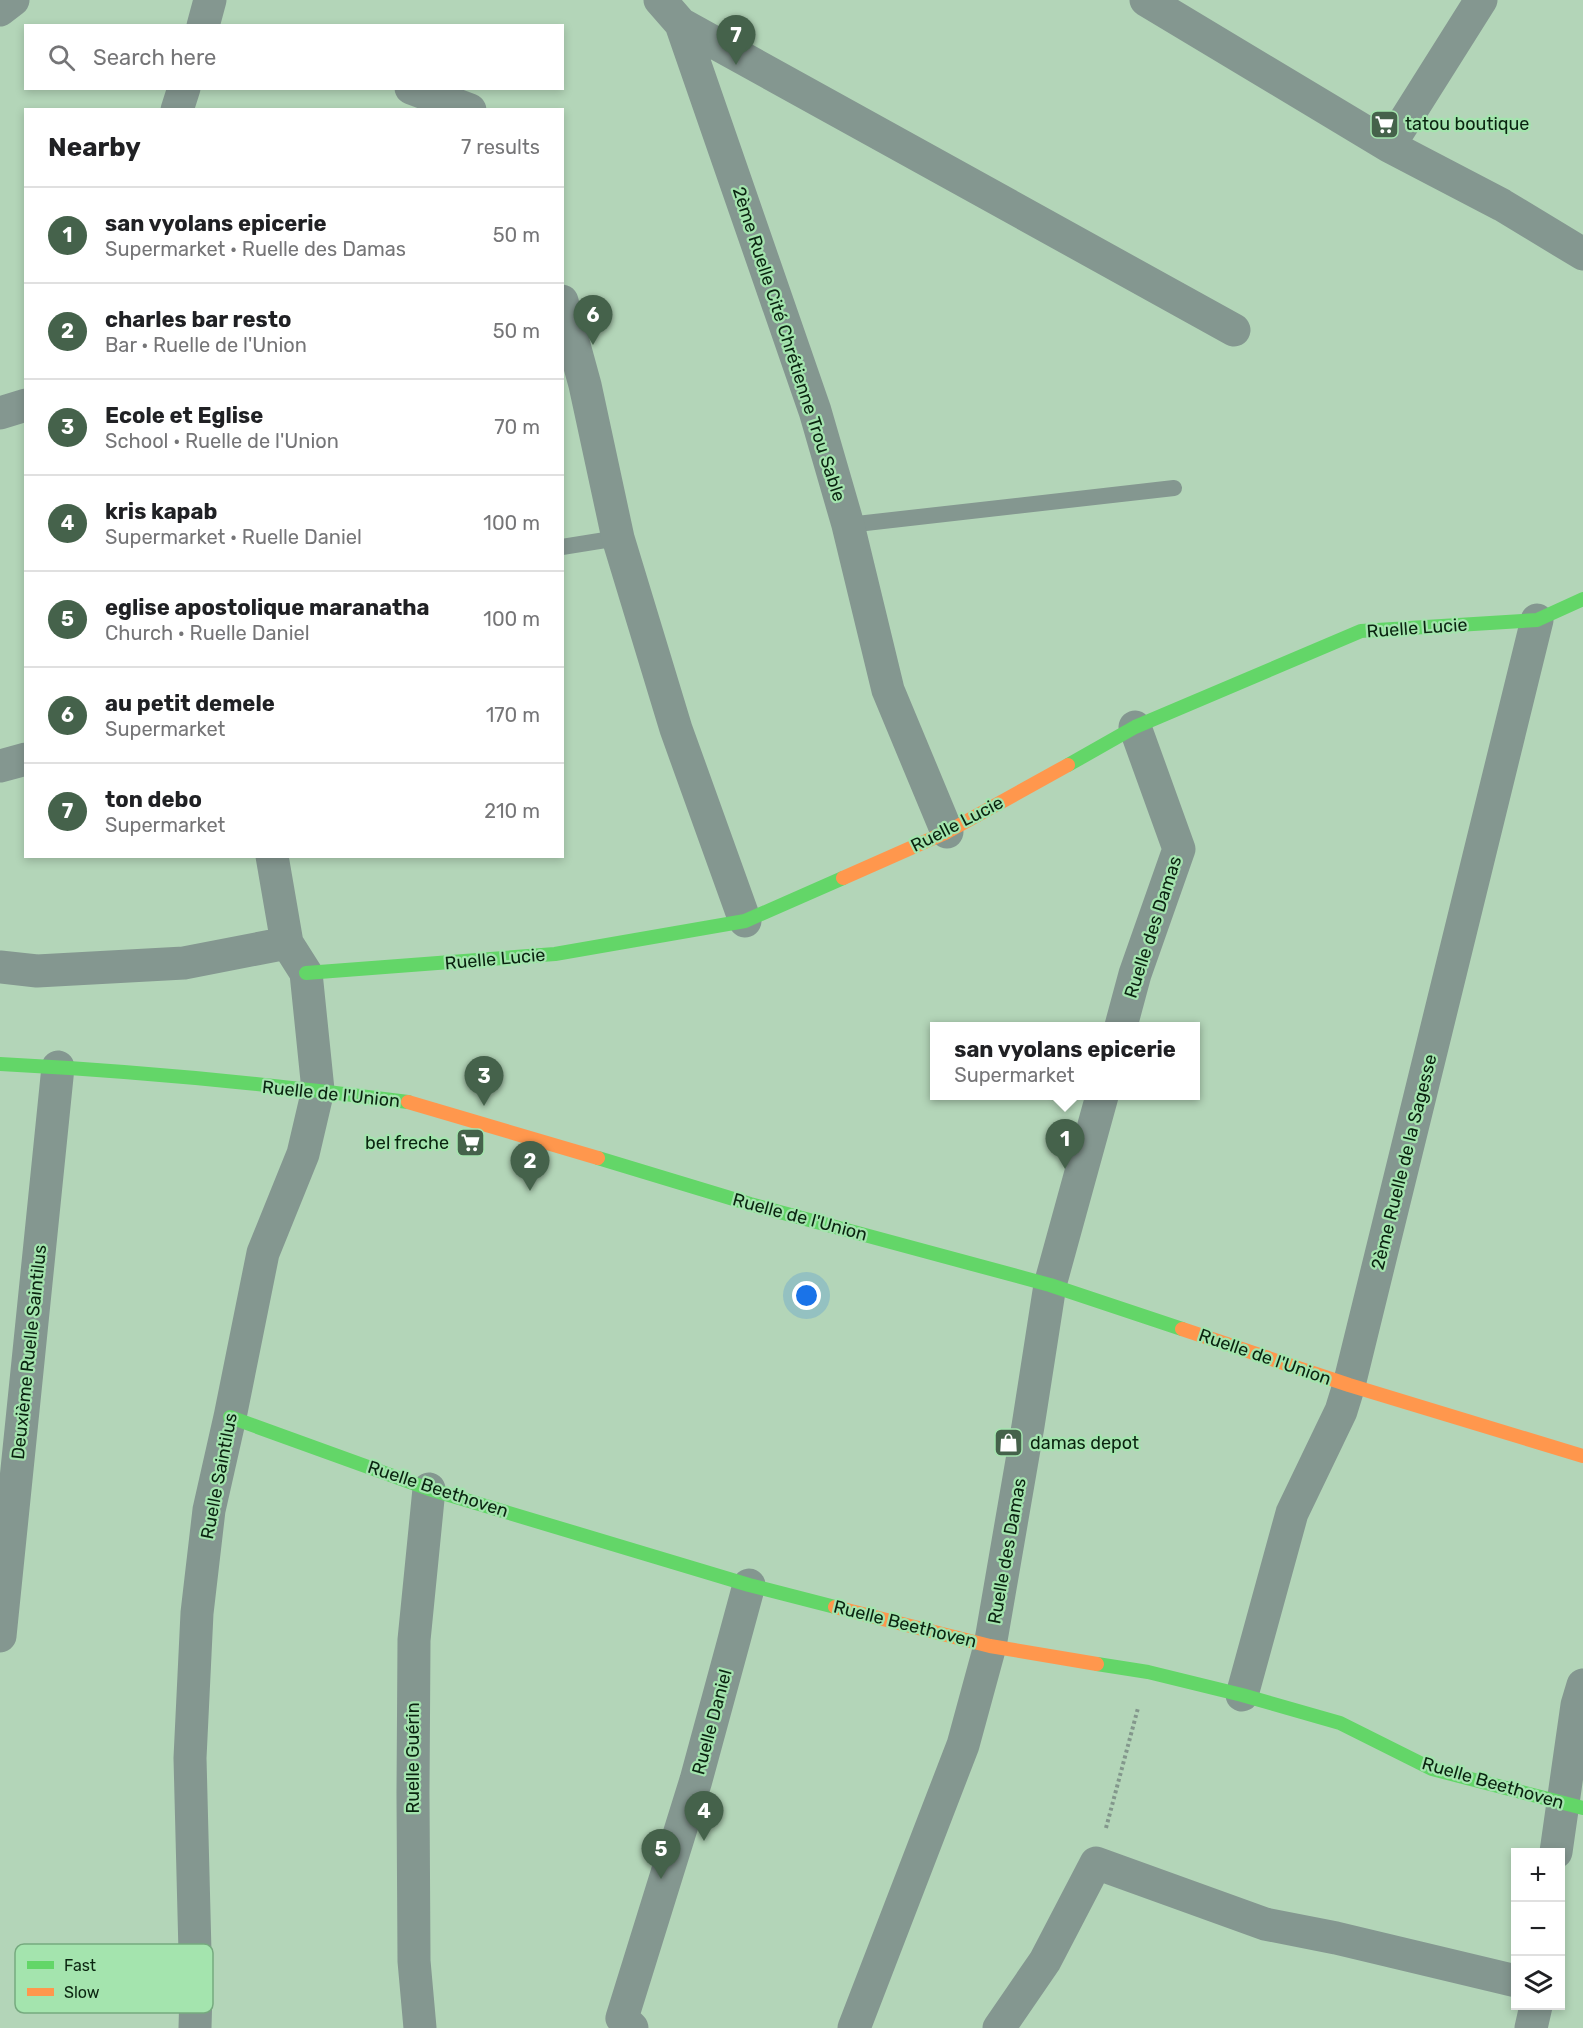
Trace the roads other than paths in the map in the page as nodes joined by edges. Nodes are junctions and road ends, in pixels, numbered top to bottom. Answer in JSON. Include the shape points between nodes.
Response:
{"nodes":[{"id":1,"x":13,"y":0,"type":"edge"},
{"id":2,"x":210,"y":0,"type":"edge"},
{"id":3,"x":1146,"y":0,"type":"edge"},
{"id":4,"x":1481,"y":0,"type":"edge"},
{"id":5,"x":0,"y":10,"type":"edge"},
{"id":6,"x":670,"y":12,"type":"edge"},
{"id":7,"x":204,"y":24,"type":"edge"},
{"id":8,"x":182,"y":90,"type":"edge"},
{"id":9,"x":416,"y":90,"type":"edge"},
{"id":10,"x":178,"y":108,"type":"edge"},
{"id":11,"x":465,"y":108,"type":"edge"},
{"id":12,"x":1389,"y":146,"type":"junction"},
{"id":13,"x":1583,"y":254,"type":"edge"},
{"id":14,"x":564,"y":315,"type":"edge"},
{"id":15,"x":1234,"y":330,"type":"dead end"},
{"id":16,"x":574,"y":385,"type":"edge"},
{"id":17,"x":24,"y":406,"type":"edge"},
{"id":18,"x":0,"y":413,"type":"edge"},
{"id":19,"x":1174,"y":488,"type":"dead end"},
{"id":20,"x":848,"y":525,"type":"junction"},
{"id":21,"x":618,"y":538,"type":"junction"},
{"id":22,"x":564,"y":547,"type":"edge"},
{"id":23,"x":1583,"y":599,"type":"edge"},
{"id":24,"x":1537,"y":620,"type":"junction"},
{"id":25,"x":1135,"y":727,"type":"junction"},
{"id":26,"x":24,"y":760,"type":"edge"},
{"id":27,"x":0,"y":766,"type":"edge"},
{"id":28,"x":947,"y":832,"type":"junction"},
{"id":29,"x":272,"y":858,"type":"edge"},
{"id":30,"x":745,"y":921,"type":"junction"},
{"id":31,"x":287,"y":943,"type":"junction"},
{"id":32,"x":0,"y":968,"type":"edge"},
{"id":33,"x":306,"y":973,"type":"junction"},
{"id":34,"x":1122,"y":1022,"type":"edge"},
{"id":35,"x":0,"y":1064,"type":"edge"},
{"id":36,"x":58,"y":1068,"type":"junction"},
{"id":37,"x":318,"y":1090,"type":"junction"},
{"id":38,"x":1101,"y":1100,"type":"edge"},
{"id":39,"x":1050,"y":1285,"type":"junction"},
{"id":40,"x":1349,"y":1385,"type":"junction"},
{"id":41,"x":230,"y":1417,"type":"junction"},
{"id":42,"x":1583,"y":1456,"type":"edge"},
{"id":43,"x":429,"y":1489,"type":"junction"},
{"id":44,"x":749,"y":1585,"type":"junction"},
{"id":45,"x":0,"y":1636,"type":"edge"},
{"id":46,"x":990,"y":1646,"type":"junction"},
{"id":47,"x":1583,"y":1685,"type":"edge"},
{"id":48,"x":1242,"y":1695,"type":"junction"},
{"id":49,"x":1573,"y":1806,"type":"edge"},
{"id":50,"x":1557,"y":1848,"type":"edge"},
{"id":51,"x":194,"y":1944,"type":"edge"},
{"id":52,"x":1511,"y":1980,"type":"edge"},
{"id":53,"x":1535,"y":2010,"type":"edge"},
{"id":54,"x":420,"y":2028,"type":"edge"},
{"id":55,"x":632,"y":2028,"type":"edge"},
{"id":56,"x":854,"y":2028,"type":"edge"},
{"id":57,"x":999,"y":2028,"type":"edge"},
{"id":58,"x":1531,"y":2028,"type":"edge"}],
"edges":[{"from":1,"to":5,"type":"street"},
{"from":2,"to":7,"type":"street"},
{"from":3,"to":12,"type":"street"},
{"from":4,"to":12,"type":"street"},
{"from":6,"to":15,"type":"street"},
{"from":6,"to":20,"type":"street","name":"2ème Ruelle Cité Chrétienne Trou Sable","via":[[815,411]]},
{"from":8,"to":10,"type":"street"},
{"from":9,"to":11,"type":"street"},
{"from":12,"to":13,"type":"street","via":[[1502,205]]},
{"from":14,"to":16,"type":"street"},
{"from":16,"to":21,"type":"street"},
{"from":17,"to":18,"type":"street"},
{"from":19,"to":20,"type":"lane"},
{"from":20,"to":28,"type":"street","name":"2ème Ruelle Cité Chrétienne Trou Sable","via":[[888,690]]},
{"from":21,"to":22,"type":"lane"},
{"from":21,"to":30,"type":"street","via":[[676,729]]},
{"from":23,"to":24,"type":"street","name":"Ruelle Lucie"},
{"from":24,"to":25,"type":"street","name":"Ruelle Lucie","via":[[1361,631]]},
{"from":24,"to":40,"type":"street","name":"2ème Ruelle de la Sagesse"},
{"from":25,"to":28,"type":"street","name":"Ruelle Lucie"},
{"from":25,"to":34,"type":"street","name":"Ruelle des Damas","via":[[1179,849]]},
{"from":26,"to":27,"type":"street"},
{"from":28,"to":30,"type":"street","name":"Ruelle Lucie"},
{"from":29,"to":31,"type":"street"},
{"from":30,"to":33,"type":"street","name":"Ruelle Lucie","via":[[555,954]]},
{"from":31,"to":32,"type":"street","via":[[184,963],[37,971]]},
{"from":31,"to":33,"type":"street"},
{"from":33,"to":37,"type":"street","name":"Ruelle Saintilus"},
{"from":35,"to":36,"type":"street","name":"Ruelle de l'Union"},
{"from":36,"to":37,"type":"street","name":"Ruelle de l'Union"},
{"from":36,"to":45,"type":"street","name":"Deuxième Ruelle Saintilus"},
{"from":37,"to":39,"type":"street","name":"Ruelle de l'Union","via":[[414,1103],[750,1204]]},
{"from":37,"to":41,"type":"street","name":"Ruelle Saintilus","via":[[303,1154],[263,1253]]},
{"from":38,"to":39,"type":"street","name":"Ruelle des Damas"},
{"from":39,"to":40,"type":"street","name":"Ruelle de l'Union"},
{"from":39,"to":46,"type":"street","name":"Ruelle des Damas"},
{"from":40,"to":42,"type":"street","name":"Ruelle de l'Union"},
{"from":40,"to":48,"type":"street","name":"2ème Ruelle de la Sagesse","via":[[1341,1412],[1292,1514]]},
{"from":41,"to":43,"type":"street","name":"Ruelle Beethoven"},
{"from":41,"to":51,"type":"street","name":"Ruelle Saintilus","via":[[209,1510],[197,1613],[190,1758]]},
{"from":43,"to":44,"type":"street","name":"Ruelle Beethoven"},
{"from":43,"to":54,"type":"street","name":"Ruelle Guérin","via":[[414,1640],[414,1961]]},
{"from":44,"to":46,"type":"street","name":"Ruelle Beethoven"},
{"from":44,"to":55,"type":"street","name":"Ruelle Daniel","via":[[696,1780],[622,2018]]},
{"from":46,"to":48,"type":"street","name":"Ruelle Beethoven","via":[[1148,1672]]},
{"from":46,"to":56,"type":"street","name":"Ruelle des Damas","via":[[963,1745]]},
{"from":47,"to":49,"type":"street","via":[[1577,1705]]},
{"from":48,"to":49,"type":"street","name":"Ruelle Beethoven","via":[[1340,1723],[1432,1769]]},
{"from":49,"to":50,"type":"street"},
{"from":52,"to":57,"type":"street","via":[[1265,1924],[1096,1863],[1045,1962]]},
{"from":53,"to":58,"type":"street"}]}
